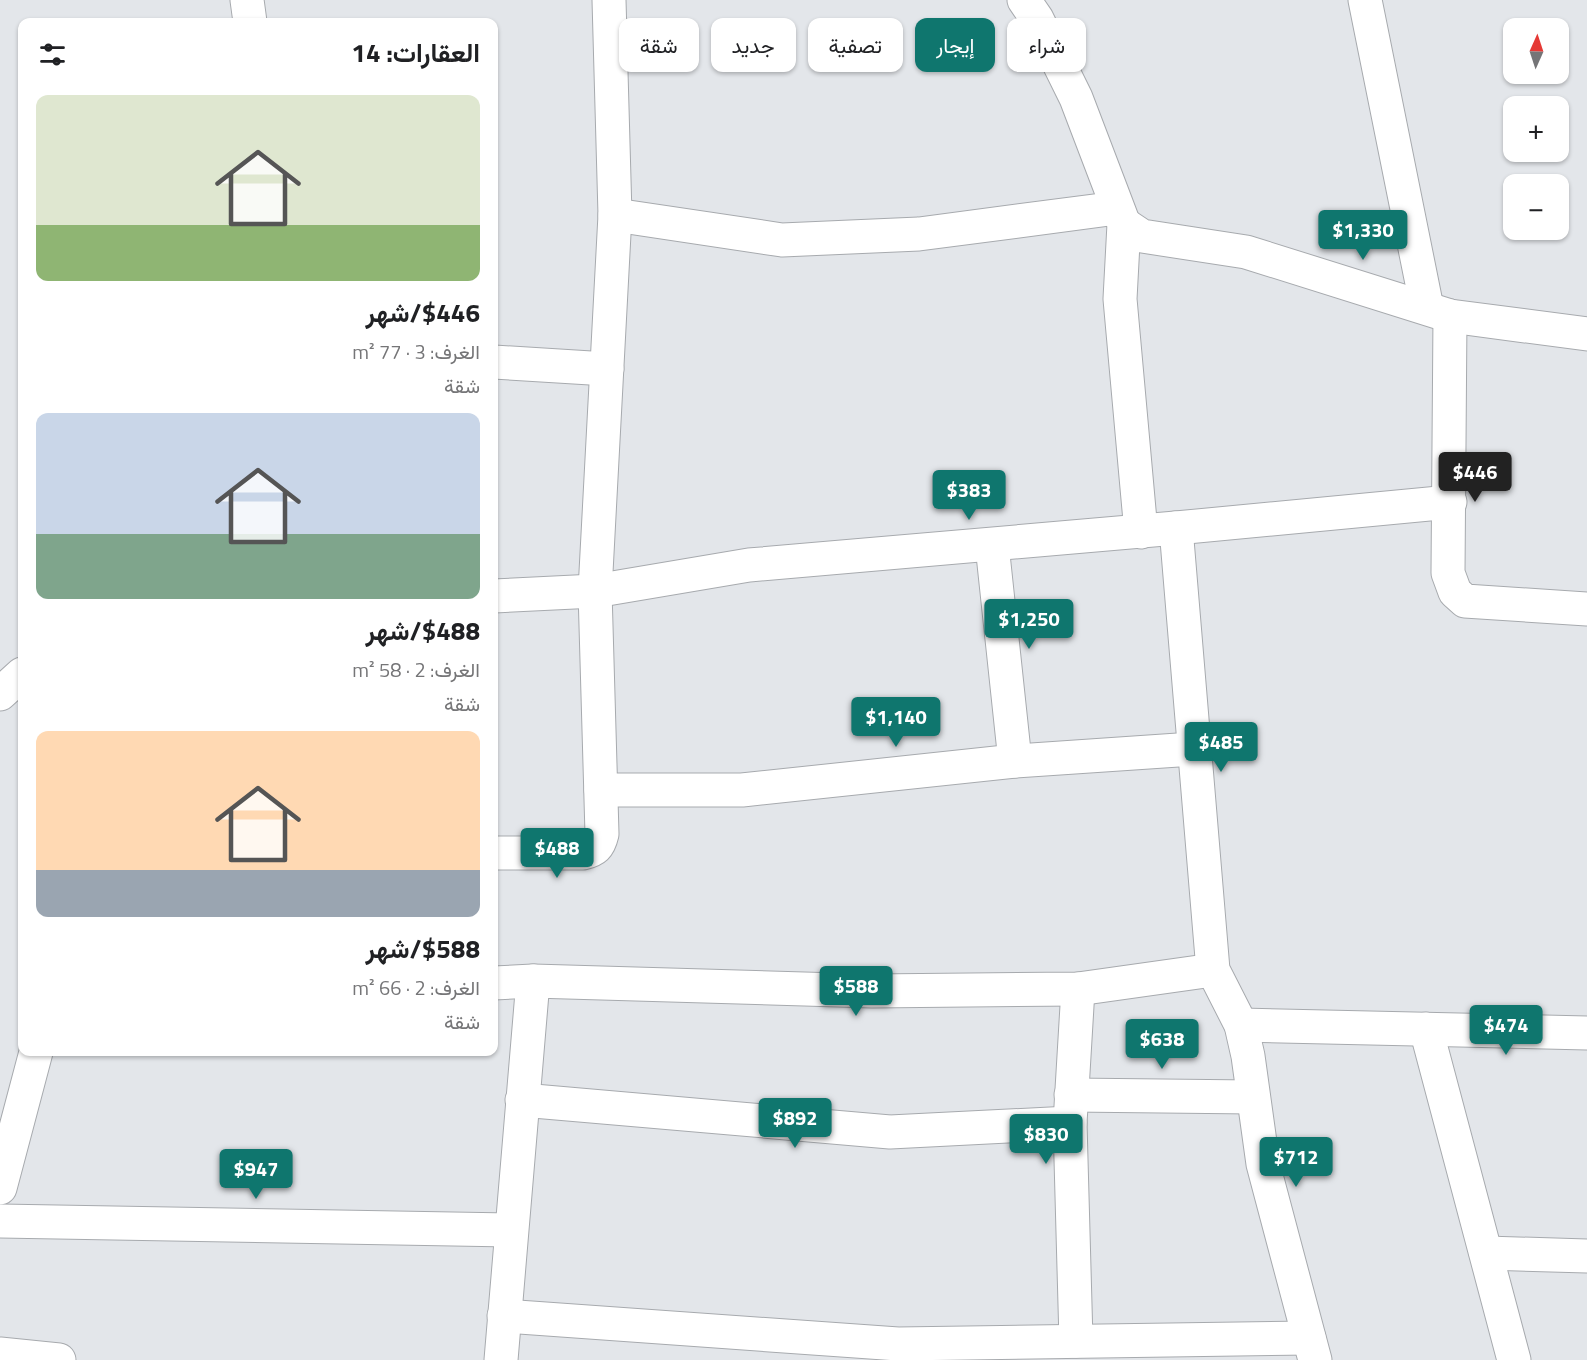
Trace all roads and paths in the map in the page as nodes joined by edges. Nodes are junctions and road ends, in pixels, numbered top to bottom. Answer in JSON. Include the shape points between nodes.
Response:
{"nodes":[{"id":1,"x":247,"y":0,"type":"edge"},
{"id":2,"x":609,"y":0,"type":"edge"},
{"id":3,"x":1023,"y":0,"type":"edge"},
{"id":4,"x":1365,"y":0,"type":"edge"},
{"id":5,"x":249,"y":18,"type":"edge"},
{"id":6,"x":615,"y":215,"type":"junction"},
{"id":7,"x":1121,"y":216,"type":"junction"},
{"id":8,"x":1438,"y":312,"type":"junction"},
{"id":9,"x":1587,"y":334,"type":"edge"},
{"id":10,"x":498,"y":362,"type":"edge"},
{"id":11,"x":607,"y":369,"type":"junction"},
{"id":12,"x":1450,"y":502,"type":"junction"},
{"id":13,"x":1176,"y":528,"type":"junction"},
{"id":14,"x":1141,"y":531,"type":"junction"},
{"id":15,"x":992,"y":544,"type":"junction"},
{"id":16,"x":595,"y":591,"type":"junction"},
{"id":17,"x":498,"y":596,"type":"edge"},
{"id":18,"x":1587,"y":609,"type":"edge"},
{"id":19,"x":18,"y":678,"type":"edge"},
{"id":20,"x":0,"y":694,"type":"edge"},
{"id":21,"x":1193,"y":749,"type":"junction"},
{"id":22,"x":1015,"y":761,"type":"junction"},
{"id":23,"x":601,"y":789,"type":"junction"},
{"id":24,"x":498,"y":853,"type":"edge"},
{"id":25,"x":1213,"y":970,"type":"junction"},
{"id":26,"x":533,"y":981,"type":"junction"},
{"id":27,"x":498,"y":983,"type":"edge"},
{"id":28,"x":1078,"y":989,"type":"junction"},
{"id":29,"x":1241,"y":1025,"type":"junction"},
{"id":30,"x":1426,"y":1029,"type":"junction"},
{"id":31,"x":1587,"y":1033,"type":"edge"},
{"id":32,"x":35,"y":1056,"type":"edge"},
{"id":33,"x":1253,"y":1097,"type":"junction"},
{"id":34,"x":522,"y":1100,"type":"junction"},
{"id":35,"x":1071,"y":1109,"type":"junction"},
{"id":36,"x":0,"y":1188,"type":"edge"},
{"id":37,"x":0,"y":1221,"type":"edge"},
{"id":38,"x":511,"y":1230,"type":"junction"},
{"id":39,"x":1485,"y":1253,"type":"junction"},
{"id":40,"x":1587,"y":1256,"type":"edge"},
{"id":41,"x":504,"y":1317,"type":"junction"},
{"id":42,"x":1076,"y":1341,"type":"junction"},
{"id":43,"x":1312,"y":1349,"type":"edge"},
{"id":44,"x":0,"y":1354,"type":"edge"},
{"id":45,"x":59,"y":1360,"type":"edge"},
{"id":46,"x":501,"y":1360,"type":"edge"},
{"id":47,"x":1514,"y":1360,"type":"edge"}],
"edges":[{"from":1,"to":5,"type":"street"},
{"from":2,"to":6,"type":"street"},
{"from":3,"to":7,"type":"street","via":[[1076,98]]},
{"from":4,"to":8,"type":"street"},
{"from":6,"to":7,"type":"street","via":[[782,240],[919,234]]},
{"from":6,"to":11,"type":"street"},
{"from":7,"to":8,"type":"street","via":[[1142,236],[1246,252]]},
{"from":7,"to":14,"type":"street","via":[[1120,299]]},
{"from":8,"to":9,"type":"street"},
{"from":8,"to":12,"type":"street"},
{"from":10,"to":11,"type":"street"},
{"from":11,"to":16,"type":"street"},
{"from":12,"to":13,"type":"street"},
{"from":12,"to":18,"type":"street","via":[[1448,573],[1455,592],[1465,600]]},
{"from":13,"to":14,"type":"street"},
{"from":13,"to":21,"type":"street"},
{"from":14,"to":15,"type":"street"},
{"from":15,"to":16,"type":"street","via":[[749,565]]},
{"from":15,"to":22,"type":"street"},
{"from":16,"to":17,"type":"street"},
{"from":16,"to":23,"type":"street"},
{"from":19,"to":20,"type":"street"},
{"from":21,"to":22,"type":"street"},
{"from":21,"to":25,"type":"street"},
{"from":22,"to":23,"type":"street","via":[[742,790]]},
{"from":23,"to":24,"type":"street","via":[[602,834],[600,845],[594,850]]},
{"from":25,"to":28,"type":"street"},
{"from":25,"to":29,"type":"street"},
{"from":26,"to":27,"type":"street"},
{"from":26,"to":28,"type":"street","via":[[872,992]]},
{"from":26,"to":34,"type":"street"},
{"from":28,"to":35,"type":"street"},
{"from":29,"to":30,"type":"street"},
{"from":29,"to":33,"type":"street"},
{"from":30,"to":31,"type":"street"},
{"from":30,"to":39,"type":"street"},
{"from":32,"to":36,"type":"street"},
{"from":33,"to":35,"type":"street"},
{"from":33,"to":43,"type":"street","via":[[1263,1164]]},
{"from":34,"to":35,"type":"street","via":[[890,1132]]},
{"from":34,"to":38,"type":"street"},
{"from":35,"to":42,"type":"street"},
{"from":37,"to":38,"type":"street"},
{"from":38,"to":41,"type":"street"},
{"from":39,"to":40,"type":"street"},
{"from":39,"to":47,"type":"street"},
{"from":41,"to":42,"type":"street","via":[[898,1344]]},
{"from":41,"to":46,"type":"street"},
{"from":42,"to":43,"type":"street"},
{"from":44,"to":45,"type":"street"}]}
